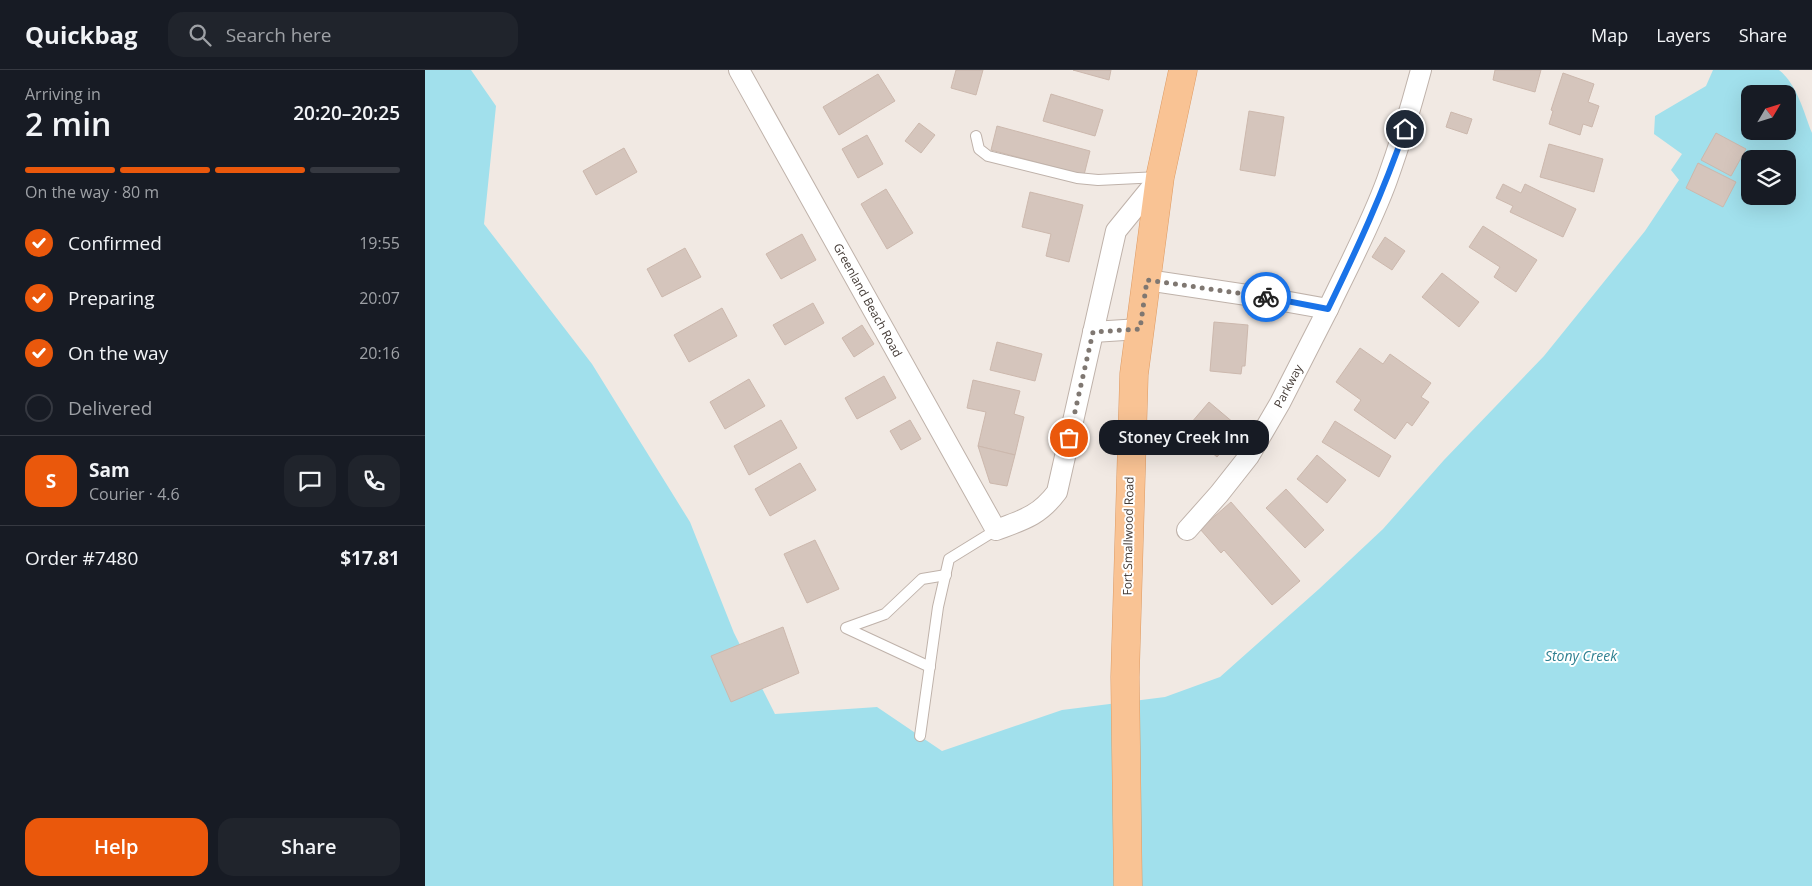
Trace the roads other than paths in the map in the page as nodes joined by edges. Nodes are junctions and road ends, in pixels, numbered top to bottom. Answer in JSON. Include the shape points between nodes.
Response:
{"nodes":[{"id":1,"x":739,"y":70,"type":"edge"},
{"id":2,"x":1183,"y":70,"type":"edge"},
{"id":3,"x":1421,"y":70,"type":"edge"},
{"id":4,"x":976,"y":136,"type":"dead end"},
{"id":5,"x":1160,"y":177,"type":"junction"},
{"id":6,"x":1147,"y":280,"type":"junction"},
{"id":7,"x":1328,"y":309,"type":"junction"},
{"id":8,"x":1140,"y":329,"type":"junction"},
{"id":9,"x":1093,"y":332,"type":"junction"},
{"id":10,"x":996,"y":530,"type":"junction"},
{"id":11,"x":1187,"y":530,"type":"dead end"},
{"id":12,"x":946,"y":576,"type":"junction"},
{"id":13,"x":930,"y":667,"type":"junction"},
{"id":14,"x":920,"y":736,"type":"dead end"},
{"id":15,"x":1129,"y":886,"type":"edge"}],
"edges":[{"from":1,"to":10,"type":"street","name":"Greenland Beach Road"},
{"from":2,"to":5,"type":"main road","name":"Fort Smallwood Road"},
{"from":3,"to":7,"type":"street","name":"Parkway","via":[[1386,182]]},
{"from":4,"to":5,"type":"lane","via":[[979,150],[989,156],[1077,178]]},
{"from":5,"to":6,"type":"main road","name":"Fort Smallwood Road"},
{"from":5,"to":9,"type":"street","via":[[1117,231]]},
{"from":6,"to":7,"type":"street"},
{"from":6,"to":8,"type":"main road","name":"Fort Smallwood Road"},
{"from":7,"to":11,"type":"street","name":"Parkway","via":[[1249,456]]},
{"from":8,"to":9,"type":"street"},
{"from":8,"to":15,"type":"main road","name":"Fort Smallwood Road","via":[[1134,374],[1125,677]]},
{"from":9,"to":10,"type":"street","via":[[1057,492],[1033,516]]},
{"from":10,"to":12,"type":"lane","via":[[949,560]]},
{"from":12,"to":13,"type":"lane","via":[[938,607]]},
{"from":12,"to":13,"type":"lane","via":[[922,579],[885,614],[846,628]]},
{"from":13,"to":14,"type":"lane"}]}
